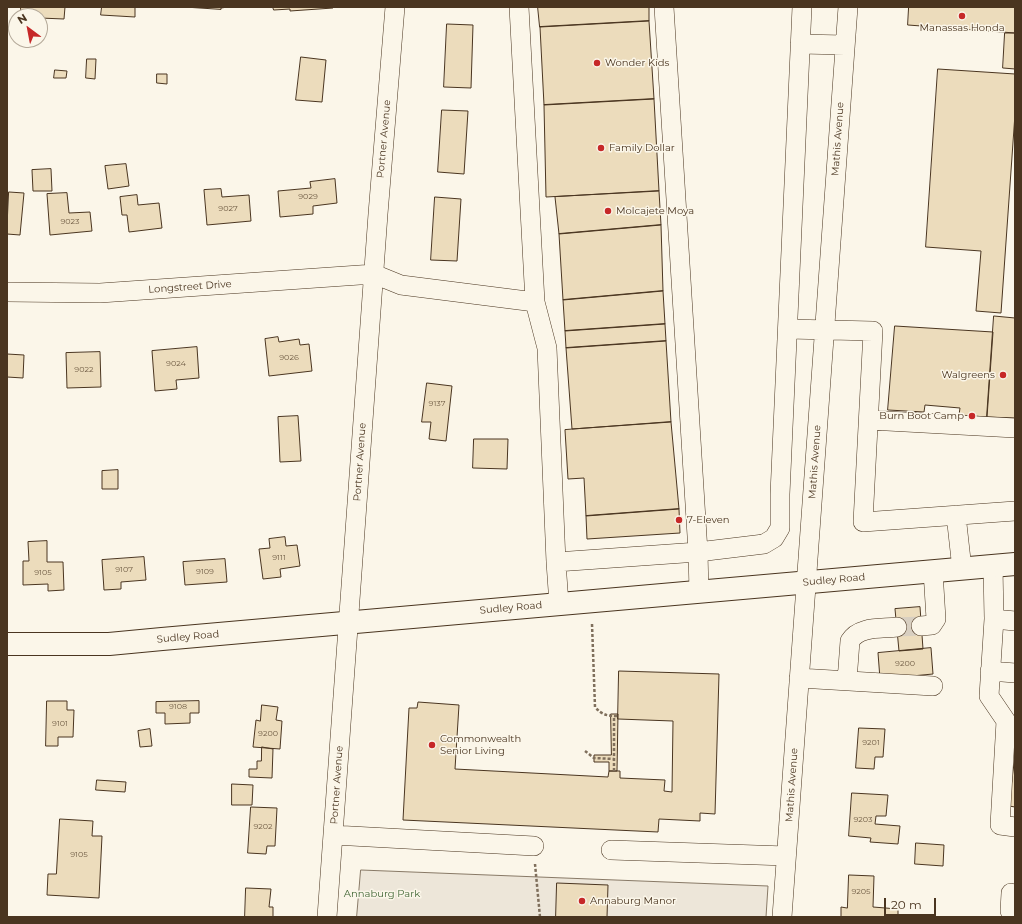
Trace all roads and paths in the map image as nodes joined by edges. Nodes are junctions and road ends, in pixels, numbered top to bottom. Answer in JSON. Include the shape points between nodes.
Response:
{"nodes":[{"id":1,"x":395,"y":7,"type":"edge"},
{"id":2,"x":519,"y":7,"type":"edge"},
{"id":3,"x":664,"y":7,"type":"edge"},
{"id":4,"x":802,"y":7,"type":"edge"},
{"id":5,"x":848,"y":7,"type":"edge"},
{"id":6,"x":800,"y":44,"type":"junction"},
{"id":7,"x":845,"y":46,"type":"junction"},
{"id":8,"x":374,"y":274,"type":"junction"},
{"id":9,"x":7,"y":292,"type":"edge"},
{"id":10,"x":535,"y":302,"type":"junction"},
{"id":11,"x":788,"y":329,"type":"junction"},
{"id":12,"x":825,"y":329,"type":"junction"},
{"id":13,"x":869,"y":420,"type":"junction"},
{"id":14,"x":1015,"y":428,"type":"edge"},
{"id":15,"x":1015,"y":511,"type":"edge"},
{"id":16,"x":956,"y":515,"type":"junction"},
{"id":17,"x":698,"y":552,"type":"junction"},
{"id":18,"x":556,"y":562,"type":"junction"},
{"id":19,"x":1015,"y":564,"type":"edge"},
{"id":20,"x":993,"y":566,"type":"junction"},
{"id":21,"x":962,"y":568,"type":"junction"},
{"id":22,"x":933,"y":571,"type":"junction"},
{"id":23,"x":807,"y":582,"type":"junction"},
{"id":24,"x":699,"y":592,"type":"junction"},
{"id":25,"x":559,"y":604,"type":"junction"},
{"id":26,"x":994,"y":619,"type":"junction"},
{"id":27,"x":1015,"y":621,"type":"edge"},
{"id":28,"x":348,"y":623,"type":"junction"},
{"id":29,"x":592,"y":624,"type":"dead end"},
{"id":30,"x":922,"y":626,"type":"tunnel mouth"},
{"id":31,"x":897,"y":627,"type":"tunnel mouth"},
{"id":32,"x":7,"y":644,"type":"edge"},
{"id":33,"x":990,"y":671,"type":"junction"},
{"id":34,"x":1015,"y":673,"type":"edge"},
{"id":35,"x":800,"y":678,"type":"junction"},
{"id":36,"x":847,"y":681,"type":"junction"},
{"id":37,"x":933,"y":686,"type":"dead end"},
{"id":38,"x":585,"y":751,"type":"dead end"},
{"id":39,"x":614,"y":759,"type":"junction"},
{"id":40,"x":614,"y":771,"type":"dead end"},
{"id":41,"x":1015,"y":827,"type":"edge"},
{"id":42,"x":333,"y":835,"type":"junction"},
{"id":43,"x":534,"y":846,"type":"joint"},
{"id":44,"x":611,"y":850,"type":"dead end"},
{"id":45,"x":786,"y":856,"type":"junction"},
{"id":46,"x":1011,"y":893,"type":"dead end"},
{"id":47,"x":327,"y":917,"type":"edge"},
{"id":48,"x":540,"y":917,"type":"edge"},
{"id":49,"x":782,"y":917,"type":"edge"},
{"id":50,"x":1013,"y":917,"type":"edge"}],
"edges":[{"from":1,"to":8,"type":"street","name":"Portner Avenue"},
{"from":2,"to":10,"type":"street"},
{"from":3,"to":17,"type":"street"},
{"from":4,"to":6,"type":"street"},
{"from":5,"to":7,"type":"street","name":"Mathis Avenue"},
{"from":6,"to":7,"type":"street"},
{"from":6,"to":11,"type":"street"},
{"from":7,"to":12,"type":"street","name":"Mathis Avenue"},
{"from":8,"to":9,"type":"street","name":"Longstreet Drive","via":[[100,293]]},
{"from":8,"to":10,"type":"street","via":[[400,285]]},
{"from":8,"to":28,"type":"street","name":"Portner Avenue"},
{"from":10,"to":18,"type":"street","via":[[547,348]]},
{"from":11,"to":12,"type":"street"},
{"from":11,"to":17,"type":"street","via":[[780,528],[774,538],[764,544]]},
{"from":12,"to":13,"type":"street","via":[[873,331]]},
{"from":12,"to":23,"type":"street","name":"Mathis Avenue"},
{"from":13,"to":14,"type":"street"},
{"from":13,"to":16,"type":"street","via":[[863,522]]},
{"from":15,"to":16,"type":"street"},
{"from":16,"to":21,"type":"street"},
{"from":17,"to":18,"type":"street"},
{"from":17,"to":24,"type":"street"},
{"from":18,"to":25,"type":"street"},
{"from":19,"to":20,"type":"main road","name":"Sudley Road"},
{"from":20,"to":21,"type":"main road","name":"Sudley Road"},
{"from":20,"to":26,"type":"street"},
{"from":21,"to":22,"type":"main road","name":"Sudley Road"},
{"from":22,"to":23,"type":"main road","name":"Sudley Road"},
{"from":22,"to":30,"type":"street","via":[[936,620],[932,624]]},
{"from":23,"to":24,"type":"main road","name":"Sudley Road"},
{"from":23,"to":35,"type":"street","name":"Mathis Avenue"},
{"from":24,"to":25,"type":"main road","name":"Sudley Road"},
{"from":25,"to":28,"type":"main road","name":"Sudley Road"},
{"from":26,"to":27,"type":"street"},
{"from":26,"to":33,"type":"street"},
{"from":28,"to":32,"type":"main road","name":"Sudley Road","via":[[109,644]]},
{"from":28,"to":42,"type":"street","name":"Portner Avenue"},
{"from":29,"to":39,"type":"path","via":[[595,706],[603,714],[616,716]]},
{"from":31,"to":36,"type":"street","via":[[867,630],[852,637]]},
{"from":33,"to":34,"type":"street"},
{"from":33,"to":41,"type":"street","via":[[989,696],[1006,721],[1000,825]]},
{"from":35,"to":36,"type":"street"},
{"from":35,"to":45,"type":"street","name":"Mathis Avenue"},
{"from":36,"to":37,"type":"street"},
{"from":38,"to":39,"type":"path","via":[[594,758]]},
{"from":39,"to":40,"type":"path"},
{"from":42,"to":43,"type":"street"},
{"from":42,"to":47,"type":"street","name":"Portner Avenue"},
{"from":43,"to":48,"type":"path"},
{"from":44,"to":45,"type":"street"},
{"from":45,"to":49,"type":"street","name":"Mathis Avenue"},
{"from":46,"to":50,"type":"street","via":[[1010,911]]}]}
